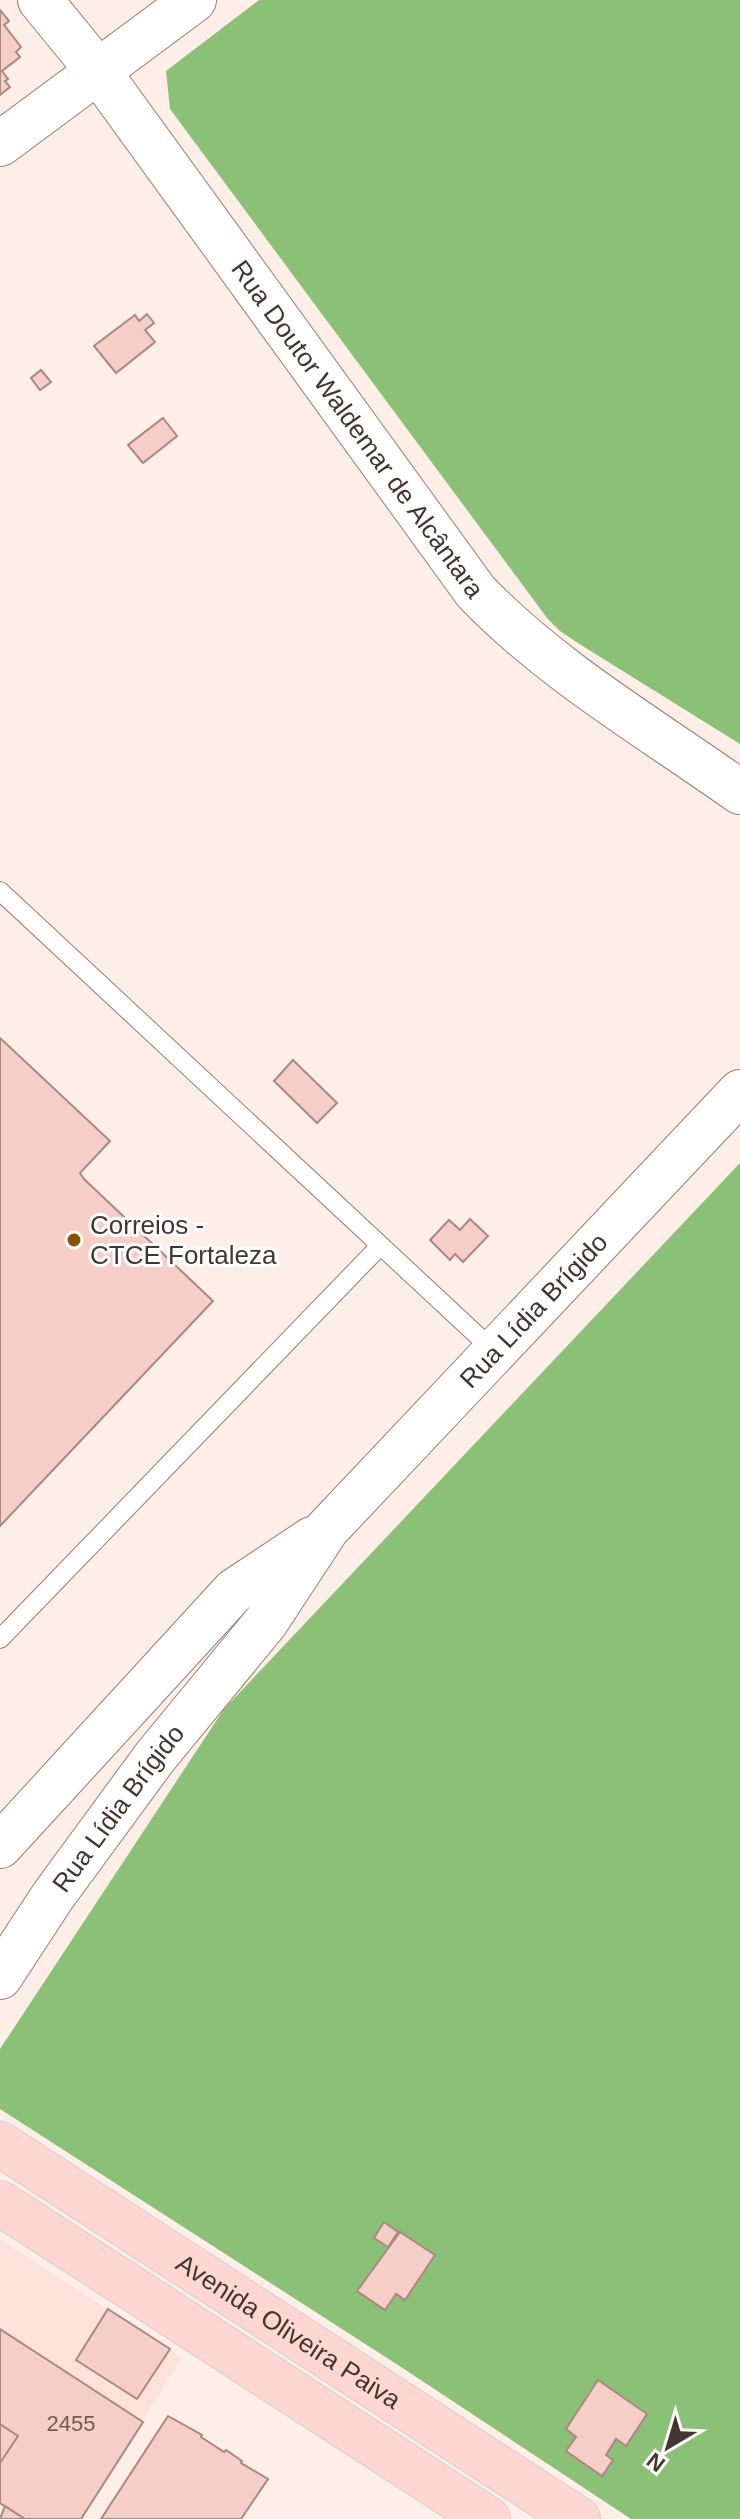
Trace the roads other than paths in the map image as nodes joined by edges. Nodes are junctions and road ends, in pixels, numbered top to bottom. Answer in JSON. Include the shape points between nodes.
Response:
{"nodes":[{"id":1,"x":40,"y":0,"type":"edge"},
{"id":2,"x":194,"y":0,"type":"edge"},
{"id":3,"x":98,"y":71,"type":"junction"},
{"id":4,"x":0,"y":144,"type":"edge"},
{"id":5,"x":740,"y":792,"type":"edge"},
{"id":6,"x":0,"y":891,"type":"edge"},
{"id":7,"x":740,"y":1092,"type":"edge"},
{"id":8,"x":380,"y":1246,"type":"junction"},
{"id":9,"x":494,"y":1351,"type":"junction"},
{"id":10,"x":327,"y":1529,"type":"junction"},
{"id":11,"x":0,"y":1639,"type":"edge"},
{"id":12,"x":1,"y":1845,"type":"edge"},
{"id":13,"x":53,"y":1896,"type":"junction"},
{"id":14,"x":0,"y":1977,"type":"edge"},
{"id":15,"x":0,"y":2144,"type":"edge"},
{"id":16,"x":0,"y":2203,"type":"edge"},
{"id":17,"x":488,"y":2519,"type":"edge"},
{"id":18,"x":578,"y":2519,"type":"edge"}],
"edges":[{"from":1,"to":3,"type":"street","name":"Rua Doutor Waldemar de Alcântara"},
{"from":2,"to":3,"type":"street"},
{"from":3,"to":4,"type":"street"},
{"from":3,"to":5,"type":"street","name":"Rua Doutor Waldemar de Alcântara","via":[[476,592],[557,665]]},
{"from":6,"to":8,"type":"lane"},
{"from":7,"to":9,"type":"street","name":"Rua Lídia Brígido"},
{"from":8,"to":9,"type":"lane"},
{"from":8,"to":11,"type":"lane"},
{"from":9,"to":10,"type":"street","name":"Rua Lídia Brígido"},
{"from":10,"to":12,"type":"street","name":"Rua Lídia Brígido","via":[[234,1591]]},
{"from":10,"to":13,"type":"street","name":"Rua Lídia Brígido","via":[[266,1622],[155,1757]]},
{"from":12,"to":13,"type":"street","via":[[27,1840],[47,1852]]},
{"from":13,"to":14,"type":"street","name":"Rua Lídia Brígido"},
{"from":15,"to":18,"type":"main road","name":"Avenida Oliveira Paiva"},
{"from":16,"to":17,"type":"main road","name":"Avenida Oliveira Paiva"}]}
